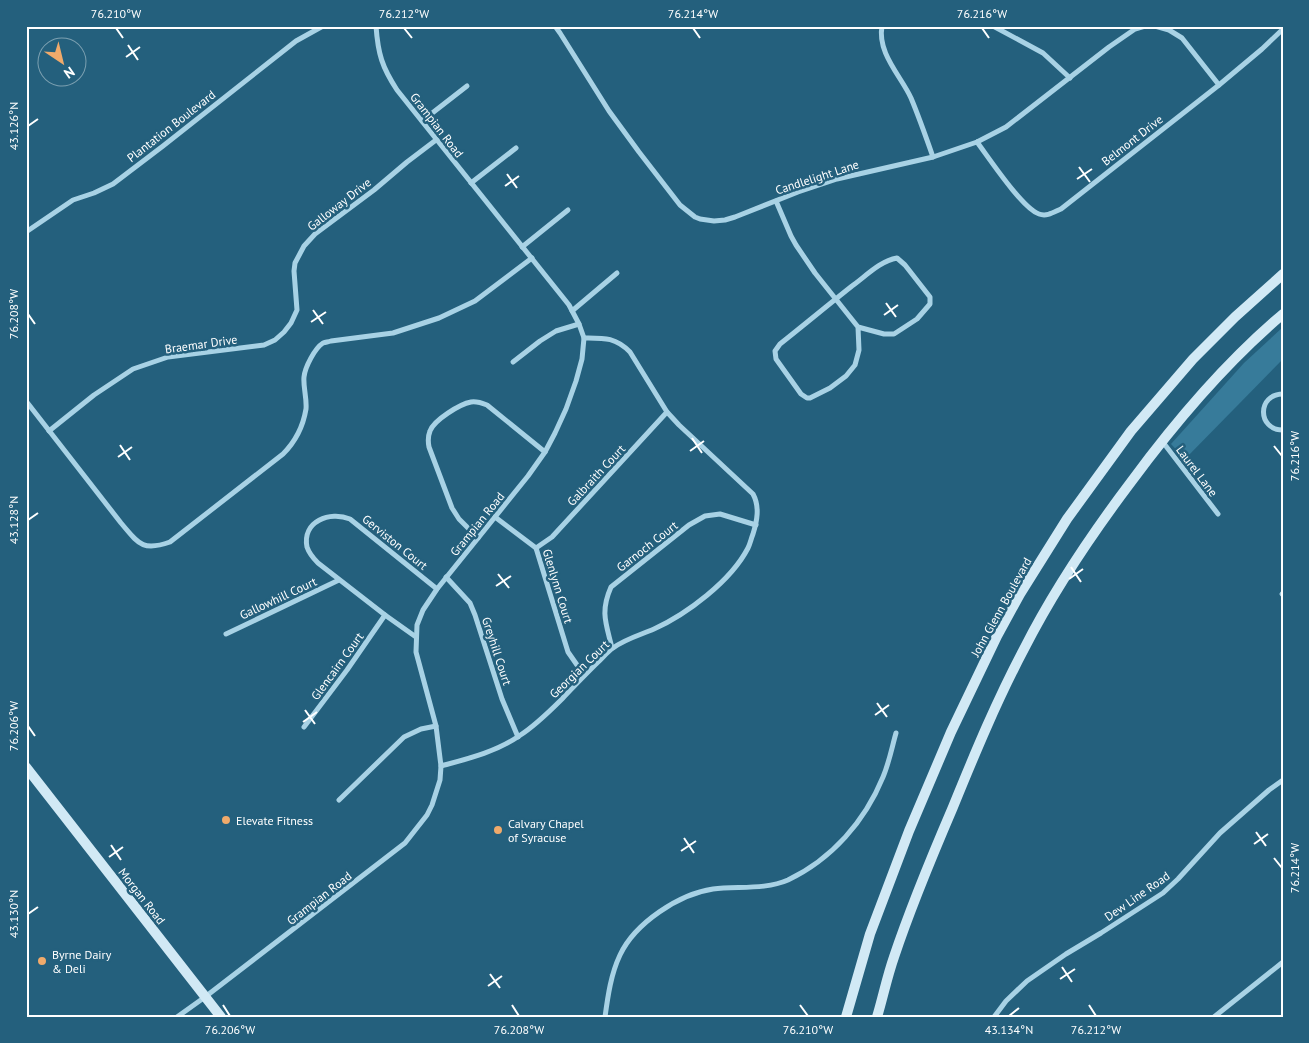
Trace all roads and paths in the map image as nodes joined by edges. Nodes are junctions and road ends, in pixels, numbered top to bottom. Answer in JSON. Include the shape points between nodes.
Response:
{"nodes":[{"id":1,"x":323,"y":26,"type":"edge"},
{"id":2,"x":376,"y":26,"type":"edge"},
{"id":3,"x":555,"y":26,"type":"edge"},
{"id":4,"x":882,"y":26,"type":"edge"},
{"id":5,"x":993,"y":26,"type":"edge"},
{"id":6,"x":1145,"y":26,"type":"edge"},
{"id":7,"x":1155,"y":26,"type":"edge"},
{"id":8,"x":1283,"y":29,"type":"edge"},
{"id":9,"x":1070,"y":78,"type":"junction"},
{"id":10,"x":1219,"y":85,"type":"junction"},
{"id":11,"x":467,"y":86,"type":"dead end"},
{"id":12,"x":422,"y":121,"type":"junction"},
{"id":13,"x":436,"y":140,"type":"junction"},
{"id":14,"x":978,"y":142,"type":"junction"},
{"id":15,"x":516,"y":148,"type":"dead end"},
{"id":16,"x":934,"y":157,"type":"junction"},
{"id":17,"x":471,"y":184,"type":"junction"},
{"id":18,"x":776,"y":201,"type":"junction"},
{"id":19,"x":568,"y":210,"type":"dead end"},
{"id":20,"x":26,"y":232,"type":"edge"},
{"id":21,"x":522,"y":247,"type":"junction"},
{"id":22,"x":532,"y":258,"type":"junction"},
{"id":23,"x":617,"y":273,"type":"dead end"},
{"id":24,"x":1283,"y":274,"type":"edge"},
{"id":25,"x":836,"y":299,"type":"junction"},
{"id":26,"x":572,"y":311,"type":"junction"},
{"id":27,"x":1283,"y":314,"type":"edge"},
{"id":28,"x":579,"y":324,"type":"junction"},
{"id":29,"x":858,"y":327,"type":"junction"},
{"id":30,"x":284,"y":332,"type":"joint"},
{"id":31,"x":584,"y":338,"type":"junction"},
{"id":32,"x":513,"y":362,"type":"dead end"},
{"id":33,"x":1283,"y":394,"type":"edge"},
{"id":34,"x":26,"y":401,"type":"edge"},
{"id":35,"x":667,"y":412,"type":"junction"},
{"id":36,"x":1283,"y":430,"type":"edge"},
{"id":37,"x":49,"y":431,"type":"junction"},
{"id":38,"x":1161,"y":441,"type":"junction"},
{"id":39,"x":546,"y":452,"type":"junction"},
{"id":40,"x":1218,"y":514,"type":"dead end"},
{"id":41,"x":495,"y":517,"type":"junction"},
{"id":42,"x":756,"y":526,"type":"junction"},
{"id":43,"x":478,"y":538,"type":"junction"},
{"id":44,"x":536,"y":548,"type":"junction"},
{"id":45,"x":446,"y":577,"type":"junction"},
{"id":46,"x":339,"y":580,"type":"junction"},
{"id":47,"x":437,"y":589,"type":"junction"},
{"id":48,"x":385,"y":616,"type":"junction"},
{"id":49,"x":226,"y":634,"type":"dead end"},
{"id":50,"x":416,"y":637,"type":"junction"},
{"id":51,"x":612,"y":648,"type":"junction"},
{"id":52,"x":584,"y":675,"type":"junction"},
{"id":53,"x":436,"y":726,"type":"junction"},
{"id":54,"x":304,"y":727,"type":"dead end"},
{"id":55,"x":896,"y":733,"type":"dead end"},
{"id":56,"x":518,"y":737,"type":"junction"},
{"id":57,"x":441,"y":766,"type":"junction"},
{"id":58,"x":26,"y":767,"type":"edge"},
{"id":59,"x":1283,"y":780,"type":"edge"},
{"id":60,"x":339,"y":800,"type":"dead end"},
{"id":61,"x":1283,"y":962,"type":"edge"},
{"id":62,"x":205,"y":997,"type":"junction"},
{"id":63,"x":177,"y":1017,"type":"edge"},
{"id":64,"x":221,"y":1017,"type":"edge"},
{"id":65,"x":605,"y":1017,"type":"edge"},
{"id":66,"x":846,"y":1017,"type":"edge"},
{"id":67,"x":877,"y":1017,"type":"edge"},
{"id":68,"x":994,"y":1017,"type":"edge"},
{"id":69,"x":1214,"y":1017,"type":"edge"}],
"edges":[{"from":1,"to":20,"type":"street","name":"Plantation Boulevard","via":[[296,41],[113,184],[73,200]]},
{"from":2,"to":12,"type":"street","name":"Grampian Road","via":[[379,55],[386,72]]},
{"from":3,"to":18,"type":"street","name":"Candlelight Lane","via":[[592,87],[634,146],[680,204],[695,217],[725,220]]},
{"from":4,"to":16,"type":"street","via":[[887,58],[910,96]]},
{"from":5,"to":9,"type":"street","via":[[1042,53]]},
{"from":6,"to":9,"type":"street","name":"Candlelight Lane","via":[[1109,47]]},
{"from":7,"to":10,"type":"street","via":[[1182,38]]},
{"from":8,"to":10,"type":"street","name":"Belmont Drive"},
{"from":9,"to":14,"type":"street","name":"Candlelight Lane","via":[[1006,127]]},
{"from":10,"to":14,"type":"street","name":"Belmont Drive","via":[[1061,209],[1048,215],[1038,214],[1027,206]]},
{"from":11,"to":12,"type":"street"},
{"from":12,"to":13,"type":"street","name":"Grampian Road"},
{"from":13,"to":17,"type":"street","name":"Grampian Road"},
{"from":13,"to":30,"type":"street","name":"Galloway Drive","via":[[304,246],[294,271],[297,310]]},
{"from":14,"to":16,"type":"street","name":"Candlelight Lane"},
{"from":15,"to":17,"type":"street"},
{"from":16,"to":18,"type":"street","name":"Candlelight Lane","via":[[837,179]]},
{"from":17,"to":21,"type":"street","name":"Grampian Road"},
{"from":18,"to":25,"type":"street","via":[[796,245]]},
{"from":19,"to":21,"type":"street"},
{"from":21,"to":22,"type":"street","name":"Grampian Road"},
{"from":22,"to":26,"type":"street","name":"Grampian Road"},
{"from":22,"to":37,"type":"street","via":[[475,301],[445,316],[393,333],[323,344],[307,367],[304,377],[306,407],[302,426],[292,445],[170,542],[157,547],[135,540]]},
{"from":23,"to":26,"type":"street"},
{"from":24,"to":66,"type":"main road","name":"John Glenn Boulevard","via":[[1193,359],[1131,431],[1067,519],[1020,594],[996,636],[951,732],[909,831],[870,934]]},
{"from":25,"to":29,"type":"street"},
{"from":25,"to":29,"type":"street","via":[[876,268],[897,258],[930,297],[930,304],[917,319],[894,334]]},
{"from":25,"to":29,"type":"street","via":[[780,344],[775,352],[776,359],[800,394],[810,398],[846,376],[858,357]]},
{"from":26,"to":28,"type":"street","name":"Grampian Road"},
{"from":27,"to":38,"type":"main road","via":[[1210,384]]},
{"from":28,"to":31,"type":"street","name":"Grampian Road"},
{"from":28,"to":32,"type":"street","via":[[556,331]]},
{"from":30,"to":37,"type":"street","name":"Braemar Drive","via":[[264,345],[168,357],[133,369],[94,394]]},
{"from":31,"to":35,"type":"street","name":"Georgian Court","via":[[605,338],[624,345]]},
{"from":31,"to":39,"type":"street","name":"Grampian Road","via":[[576,381]]},
{"from":33,"to":36,"type":"street","via":[[1269,399],[1263,410],[1269,426]]},
{"from":34,"to":37,"type":"street"},
{"from":35,"to":42,"type":"street","name":"Georgian Court","via":[[754,494],[758,510]]},
{"from":35,"to":44,"type":"street","name":"Galbraith Court","via":[[552,537]]},
{"from":38,"to":40,"type":"street","name":"Laurel Lane"},
{"from":38,"to":67,"type":"main road","via":[[1097,526],[1024,647],[990,716],[930,860],[894,958]]},
{"from":39,"to":41,"type":"street","name":"Grampian Road"},
{"from":39,"to":43,"type":"street","via":[[487,405],[478,402],[455,409],[434,425],[429,447],[452,508]]},
{"from":41,"to":43,"type":"street","name":"Grampian Road"},
{"from":41,"to":44,"type":"street","name":"Glenlynn Court"},
{"from":42,"to":51,"type":"street","name":"Georgian Court","via":[[748,548],[736,566],[701,600],[676,618]]},
{"from":42,"to":51,"type":"street","name":"Garnoch Court","via":[[720,514],[705,516],[611,587],[605,600],[604,616]]},
{"from":43,"to":45,"type":"street","name":"Grampian Road"},
{"from":44,"to":52,"type":"street","name":"Glenlynn Court","via":[[568,652]]},
{"from":45,"to":47,"type":"street","name":"Grampian Road"},
{"from":45,"to":56,"type":"street","name":"Greyhill Court","via":[[470,603]]},
{"from":46,"to":47,"type":"street","name":"Gerviston Court","via":[[318,563],[307,547],[309,529],[326,516],[350,519]]},
{"from":46,"to":48,"type":"street"},
{"from":46,"to":49,"type":"street","name":"Gallowhill Court"},
{"from":47,"to":50,"type":"street","name":"Grampian Road","via":[[423,610]]},
{"from":48,"to":50,"type":"street"},
{"from":48,"to":54,"type":"street","name":"Glencairn Court"},
{"from":50,"to":53,"type":"street","name":"Grampian Road","via":[[416,652]]},
{"from":51,"to":52,"type":"street","name":"Georgian Court"},
{"from":52,"to":56,"type":"street","name":"Georgian Court"},
{"from":53,"to":57,"type":"street","name":"Grampian Road"},
{"from":53,"to":60,"type":"street","via":[[404,737]]},
{"from":55,"to":65,"type":"street","via":[[883,776],[867,809],[834,849],[787,880],[767,886],[712,889],[671,904],[649,919],[620,954],[608,990]]},
{"from":56,"to":57,"type":"street","name":"Georgian Court","via":[[472,757]]},
{"from":57,"to":62,"type":"street","name":"Grampian Road","via":[[432,805],[405,843]]},
{"from":58,"to":62,"type":"main road","name":"Morgan Road"},
{"from":59,"to":68,"type":"street","name":"Dew Line Road","via":[[1220,833],[1163,893],[1027,981]]},
{"from":61,"to":69,"type":"street"},
{"from":62,"to":63,"type":"street","name":"Grampian Road"},
{"from":62,"to":64,"type":"main road","name":"Morgan Road"}]}
